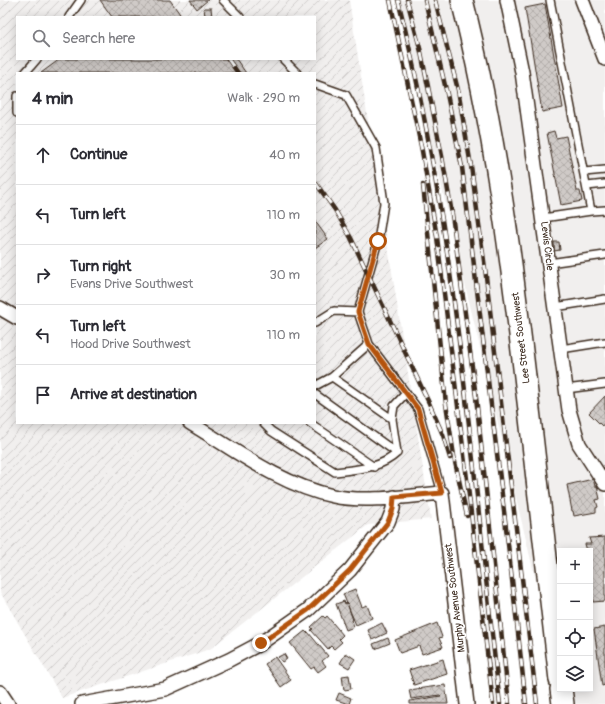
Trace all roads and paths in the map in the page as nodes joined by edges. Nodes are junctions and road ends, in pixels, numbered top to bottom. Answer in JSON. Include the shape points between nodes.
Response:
{"nodes":[{"id":1,"x":81,"y":0,"type":"edge"},
{"id":2,"x":223,"y":0,"type":"edge"},
{"id":3,"x":462,"y":0,"type":"edge"},
{"id":4,"x":507,"y":0,"type":"edge"},
{"id":5,"x":550,"y":0,"type":"edge"},
{"id":6,"x":582,"y":0,"type":"edge"},
{"id":7,"x":69,"y":16,"type":"edge"},
{"id":8,"x":239,"y":16,"type":"edge"},
{"id":9,"x":605,"y":59,"type":"edge"},
{"id":10,"x":36,"y":60,"type":"edge"},
{"id":11,"x":284,"y":60,"type":"edge"},
{"id":12,"x":26,"y":72,"type":"edge"},
{"id":13,"x":296,"y":72,"type":"edge"},
{"id":14,"x":316,"y":84,"type":"edge"},
{"id":15,"x":605,"y":170,"type":"edge"},
{"id":16,"x":584,"y":172,"type":"junction"},
{"id":17,"x":605,"y":184,"type":"edge"},
{"id":18,"x":587,"y":186,"type":"junction"},
{"id":19,"x":605,"y":210,"type":"edge"},
{"id":20,"x":592,"y":211,"type":"junction"},
{"id":21,"x":543,"y":218,"type":"junction"},
{"id":22,"x":605,"y":255,"type":"edge"},
{"id":23,"x":549,"y":263,"type":"junction"},
{"id":24,"x":605,"y":299,"type":"edge"},
{"id":25,"x":554,"y":307,"type":"junction"},
{"id":26,"x":0,"y":308,"type":"edge"},
{"id":27,"x":358,"y":312,"type":"junction"},
{"id":28,"x":16,"y":317,"type":"edge"},
{"id":29,"x":316,"y":322,"type":"edge"},
{"id":30,"x":605,"y":342,"type":"edge"},
{"id":31,"x":369,"y":344,"type":"junction"},
{"id":32,"x":561,"y":349,"type":"junction"},
{"id":33,"x":332,"y":377,"type":"junction"},
{"id":34,"x":605,"y":384,"type":"edge"},
{"id":35,"x":316,"y":385,"type":"edge"},
{"id":36,"x":566,"y":390,"type":"junction"},
{"id":37,"x":406,"y":393,"type":"junction"},
{"id":38,"x":316,"y":395,"type":"edge"},
{"id":39,"x":392,"y":419,"type":"junction"},
{"id":40,"x":192,"y":424,"type":"edge"},
{"id":41,"x":263,"y":424,"type":"edge"},
{"id":42,"x":311,"y":424,"type":"edge"},
{"id":43,"x":397,"y":453,"type":"junction"},
{"id":44,"x":374,"y":467,"type":"junction"},
{"id":45,"x":605,"y":484,"type":"edge"},
{"id":46,"x":442,"y":493,"type":"junction"},
{"id":47,"x":394,"y":497,"type":"junction"},
{"id":48,"x":557,"y":656,"type":"edge"},
{"id":49,"x":0,"y":692,"type":"edge"},
{"id":50,"x":561,"y":692,"type":"edge"},
{"id":51,"x":8,"y":704,"type":"edge"},
{"id":52,"x":82,"y":704,"type":"edge"},
{"id":53,"x":467,"y":704,"type":"edge"},
{"id":54,"x":563,"y":704,"type":"edge"}],
"edges":[{"from":1,"to":7,"type":"lane"},
{"from":2,"to":8,"type":"lane"},
{"from":3,"to":48,"type":"main road","name":"Lee Street Southwest","via":[[502,199],[517,306]]},
{"from":4,"to":21,"type":"street","name":"Lewis Circle","via":[[522,72]]},
{"from":5,"to":16,"type":"lane"},
{"from":6,"to":9,"type":"street"},
{"from":10,"to":12,"type":"lane"},
{"from":11,"to":13,"type":"lane"},
{"from":14,"to":27,"type":"lane","via":[[346,95],[376,148],[384,203],[378,241]]},
{"from":15,"to":16,"type":"lane"},
{"from":16,"to":18,"type":"lane"},
{"from":17,"to":18,"type":"lane"},
{"from":18,"to":20,"type":"lane"},
{"from":19,"to":20,"type":"lane"},
{"from":20,"to":21,"type":"lane"},
{"from":21,"to":23,"type":"street","name":"Lewis Circle"},
{"from":22,"to":23,"type":"lane"},
{"from":23,"to":25,"type":"street","name":"Lewis Circle"},
{"from":24,"to":25,"type":"lane"},
{"from":25,"to":32,"type":"street","name":"Lewis Circle"},
{"from":26,"to":28,"type":"street"},
{"from":27,"to":29,"type":"lane","via":[[334,310]]},
{"from":27,"to":31,"type":"lane"},
{"from":30,"to":32,"type":"lane"},
{"from":31,"to":33,"type":"lane"},
{"from":31,"to":37,"type":"lane"},
{"from":32,"to":36,"type":"street","name":"Lewis Circle"},
{"from":33,"to":35,"type":"lane"},
{"from":33,"to":39,"type":"lane"},
{"from":34,"to":36,"type":"lane"},
{"from":36,"to":45,"type":"street","name":"Lewis Circle","via":[[579,444]]},
{"from":37,"to":39,"type":"lane","via":[[394,406]]},
{"from":37,"to":46,"type":"lane","via":[[418,409]]},
{"from":38,"to":43,"type":"lane"},
{"from":39,"to":43,"type":"lane"},
{"from":40,"to":47,"type":"street","via":[[276,475],[311,490],[359,499]]},
{"from":41,"to":44,"type":"lane","via":[[335,472]]},
{"from":42,"to":44,"type":"lane"},
{"from":43,"to":44,"type":"lane","via":[[390,460]]},
{"from":46,"to":47,"type":"street"},
{"from":46,"to":53,"type":"street","name":"Murphy Avenue Southwest"},
{"from":47,"to":52,"type":"street","via":[[388,522],[350,570],[308,610],[261,643],[166,689]]},
{"from":49,"to":51,"type":"street"},
{"from":50,"to":54,"type":"main road"}]}
